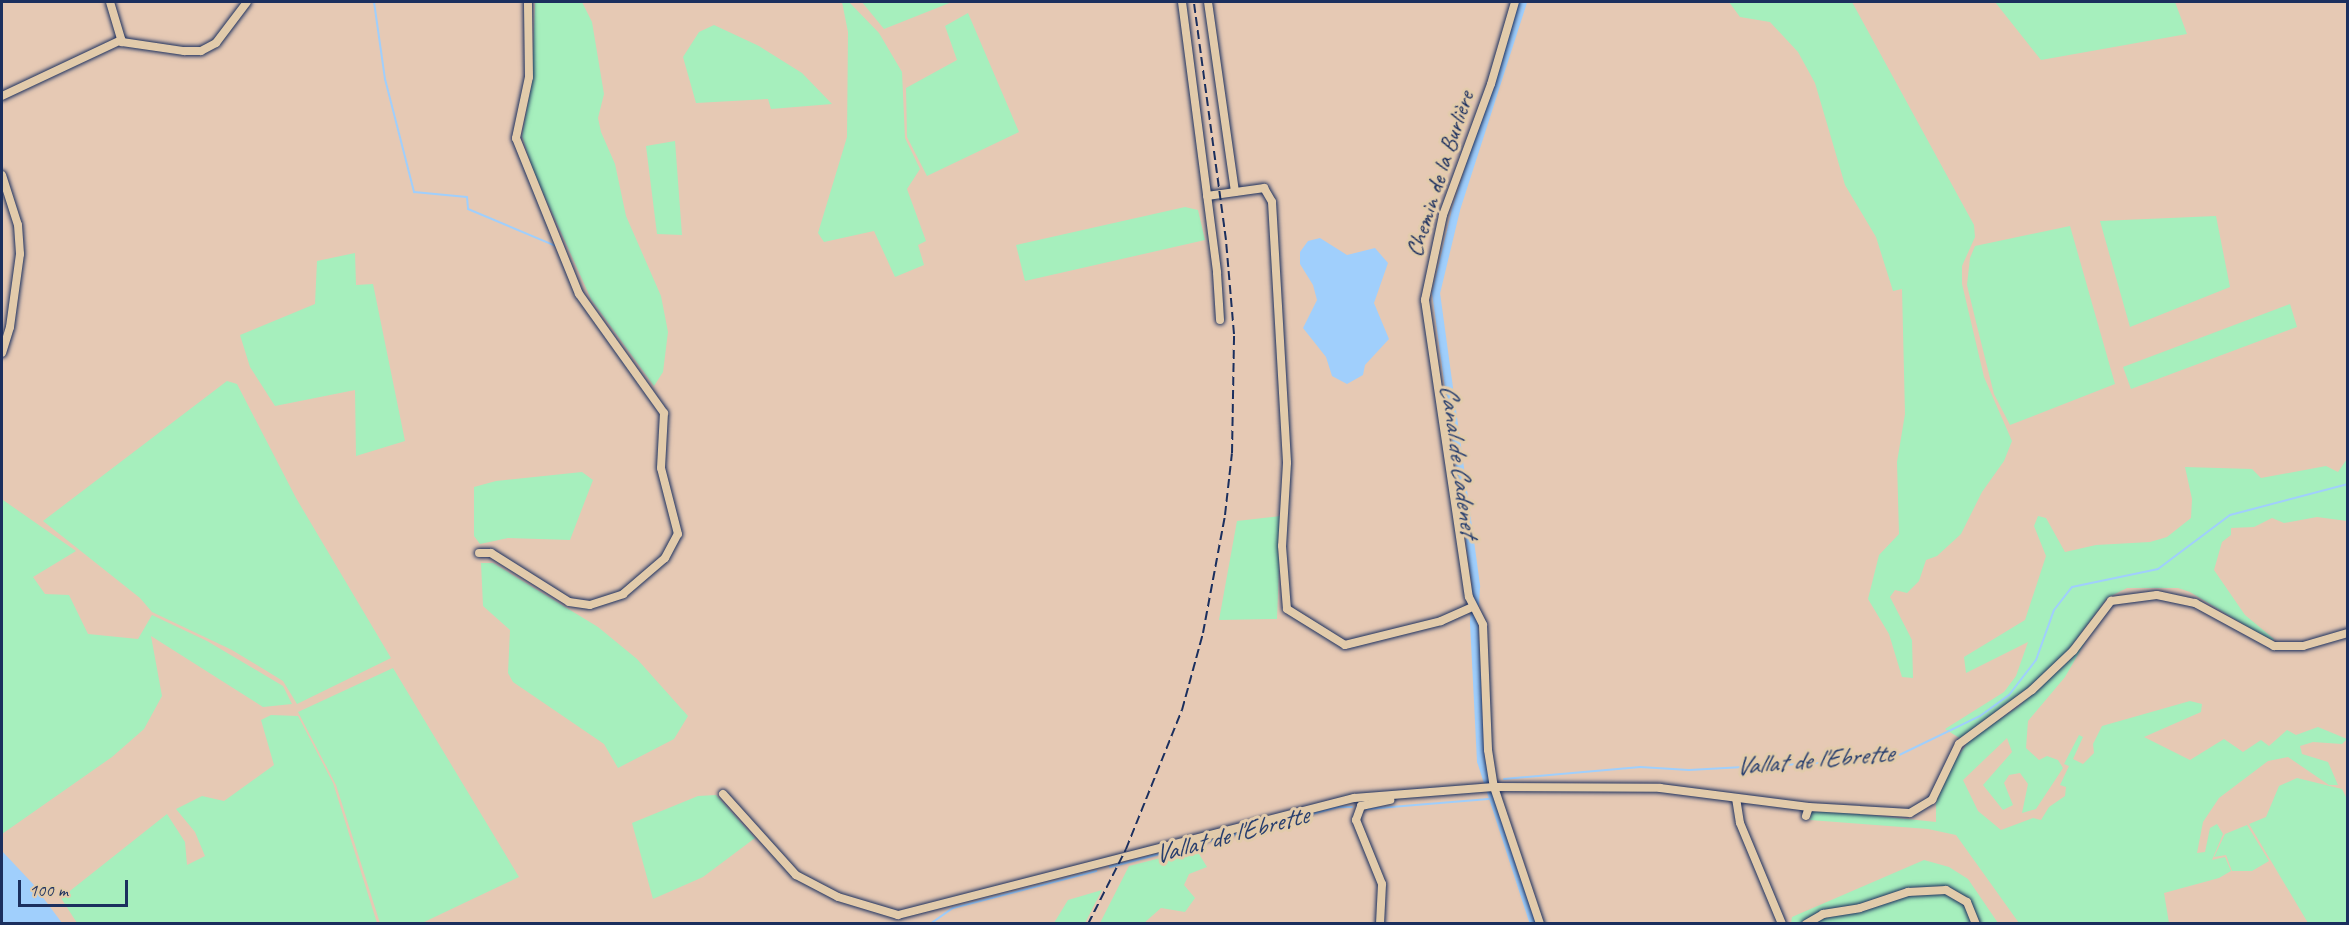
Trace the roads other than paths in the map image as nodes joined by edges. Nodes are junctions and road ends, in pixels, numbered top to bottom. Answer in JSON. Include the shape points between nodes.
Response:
{"nodes":[{"id":1,"x":110,"y":2,"type":"edge"},
{"id":2,"x":247,"y":2,"type":"edge"},
{"id":3,"x":528,"y":2,"type":"edge"},
{"id":4,"x":1182,"y":2,"type":"edge"},
{"id":5,"x":1208,"y":2,"type":"edge"},
{"id":6,"x":1515,"y":2,"type":"edge"},
{"id":7,"x":122,"y":41,"type":"junction"},
{"id":8,"x":2,"y":96,"type":"edge"},
{"id":9,"x":2,"y":175,"type":"edge"},
{"id":10,"x":1235,"y":192,"type":"junction"},
{"id":11,"x":1207,"y":196,"type":"junction"},
{"id":12,"x":1220,"y":320,"type":"dead end"},
{"id":13,"x":2,"y":353,"type":"edge"},
{"id":14,"x":479,"y":553,"type":"dead end"},
{"id":15,"x":1473,"y":608,"type":"junction"},
{"id":16,"x":2348,"y":633,"type":"edge"},
{"id":17,"x":1489,"y":788,"type":"junction"},
{"id":18,"x":723,"y":794,"type":"dead end"},
{"id":19,"x":1409,"y":795,"type":"junction"},
{"id":20,"x":1736,"y":798,"type":"junction"},
{"id":21,"x":1809,"y":807,"type":"junction"},
{"id":22,"x":1806,"y":816,"type":"dead end"},
{"id":23,"x":1380,"y":924,"type":"edge"},
{"id":24,"x":1540,"y":924,"type":"edge"},
{"id":25,"x":1782,"y":924,"type":"edge"},
{"id":26,"x":1806,"y":924,"type":"edge"},
{"id":27,"x":1976,"y":924,"type":"edge"}],
"edges":[{"from":1,"to":7,"type":"street"},
{"from":2,"to":7,"type":"street","via":[[216,43],[201,51]]},
{"from":3,"to":14,"type":"street","via":[[528,77],[516,138],[579,294],[664,413],[661,468],[678,534],[665,558],[623,594],[590,605],[569,602],[497,557]]},
{"from":4,"to":11,"type":"street"},
{"from":5,"to":10,"type":"street"},
{"from":6,"to":15,"type":"street","name":"Chemin de la Burlière","via":[[1491,84],[1443,215],[1425,292]]},
{"from":7,"to":8,"type":"street"},
{"from":9,"to":13,"type":"street","via":[[18,225],[20,254],[18,286]]},
{"from":10,"to":11,"type":"street"},
{"from":10,"to":15,"type":"street","via":[[1264,188],[1272,202],[1287,463],[1282,546],[1287,609],[1345,645],[1442,621]]},
{"from":11,"to":12,"type":"street"},
{"from":15,"to":17,"type":"street","name":"Chemin de la Burlière","via":[[1483,626]]},
{"from":16,"to":21,"type":"street","via":[[2302,646],[2274,646],[2195,603],[2157,595],[2118,598],[2106,605],[2073,651],[2032,690],[1959,744],[1928,805],[1902,813]]},
{"from":17,"to":19,"type":"street"},
{"from":17,"to":20,"type":"street","via":[[1660,788]]},
{"from":17,"to":24,"type":"street","name":"Chemin de la Burlière"},
{"from":18,"to":19,"type":"street","via":[[796,875],[838,897],[898,915],[1304,809],[1354,798]]},
{"from":19,"to":23,"type":"street","via":[[1366,804],[1356,815],[1382,884]]},
{"from":20,"to":21,"type":"street"},
{"from":20,"to":25,"type":"street","via":[[1740,823]]},
{"from":21,"to":22,"type":"street"},
{"from":26,"to":27,"type":"street","via":[[1823,914],[1860,908],[1908,892],[1946,890],[1967,902]]}]}
